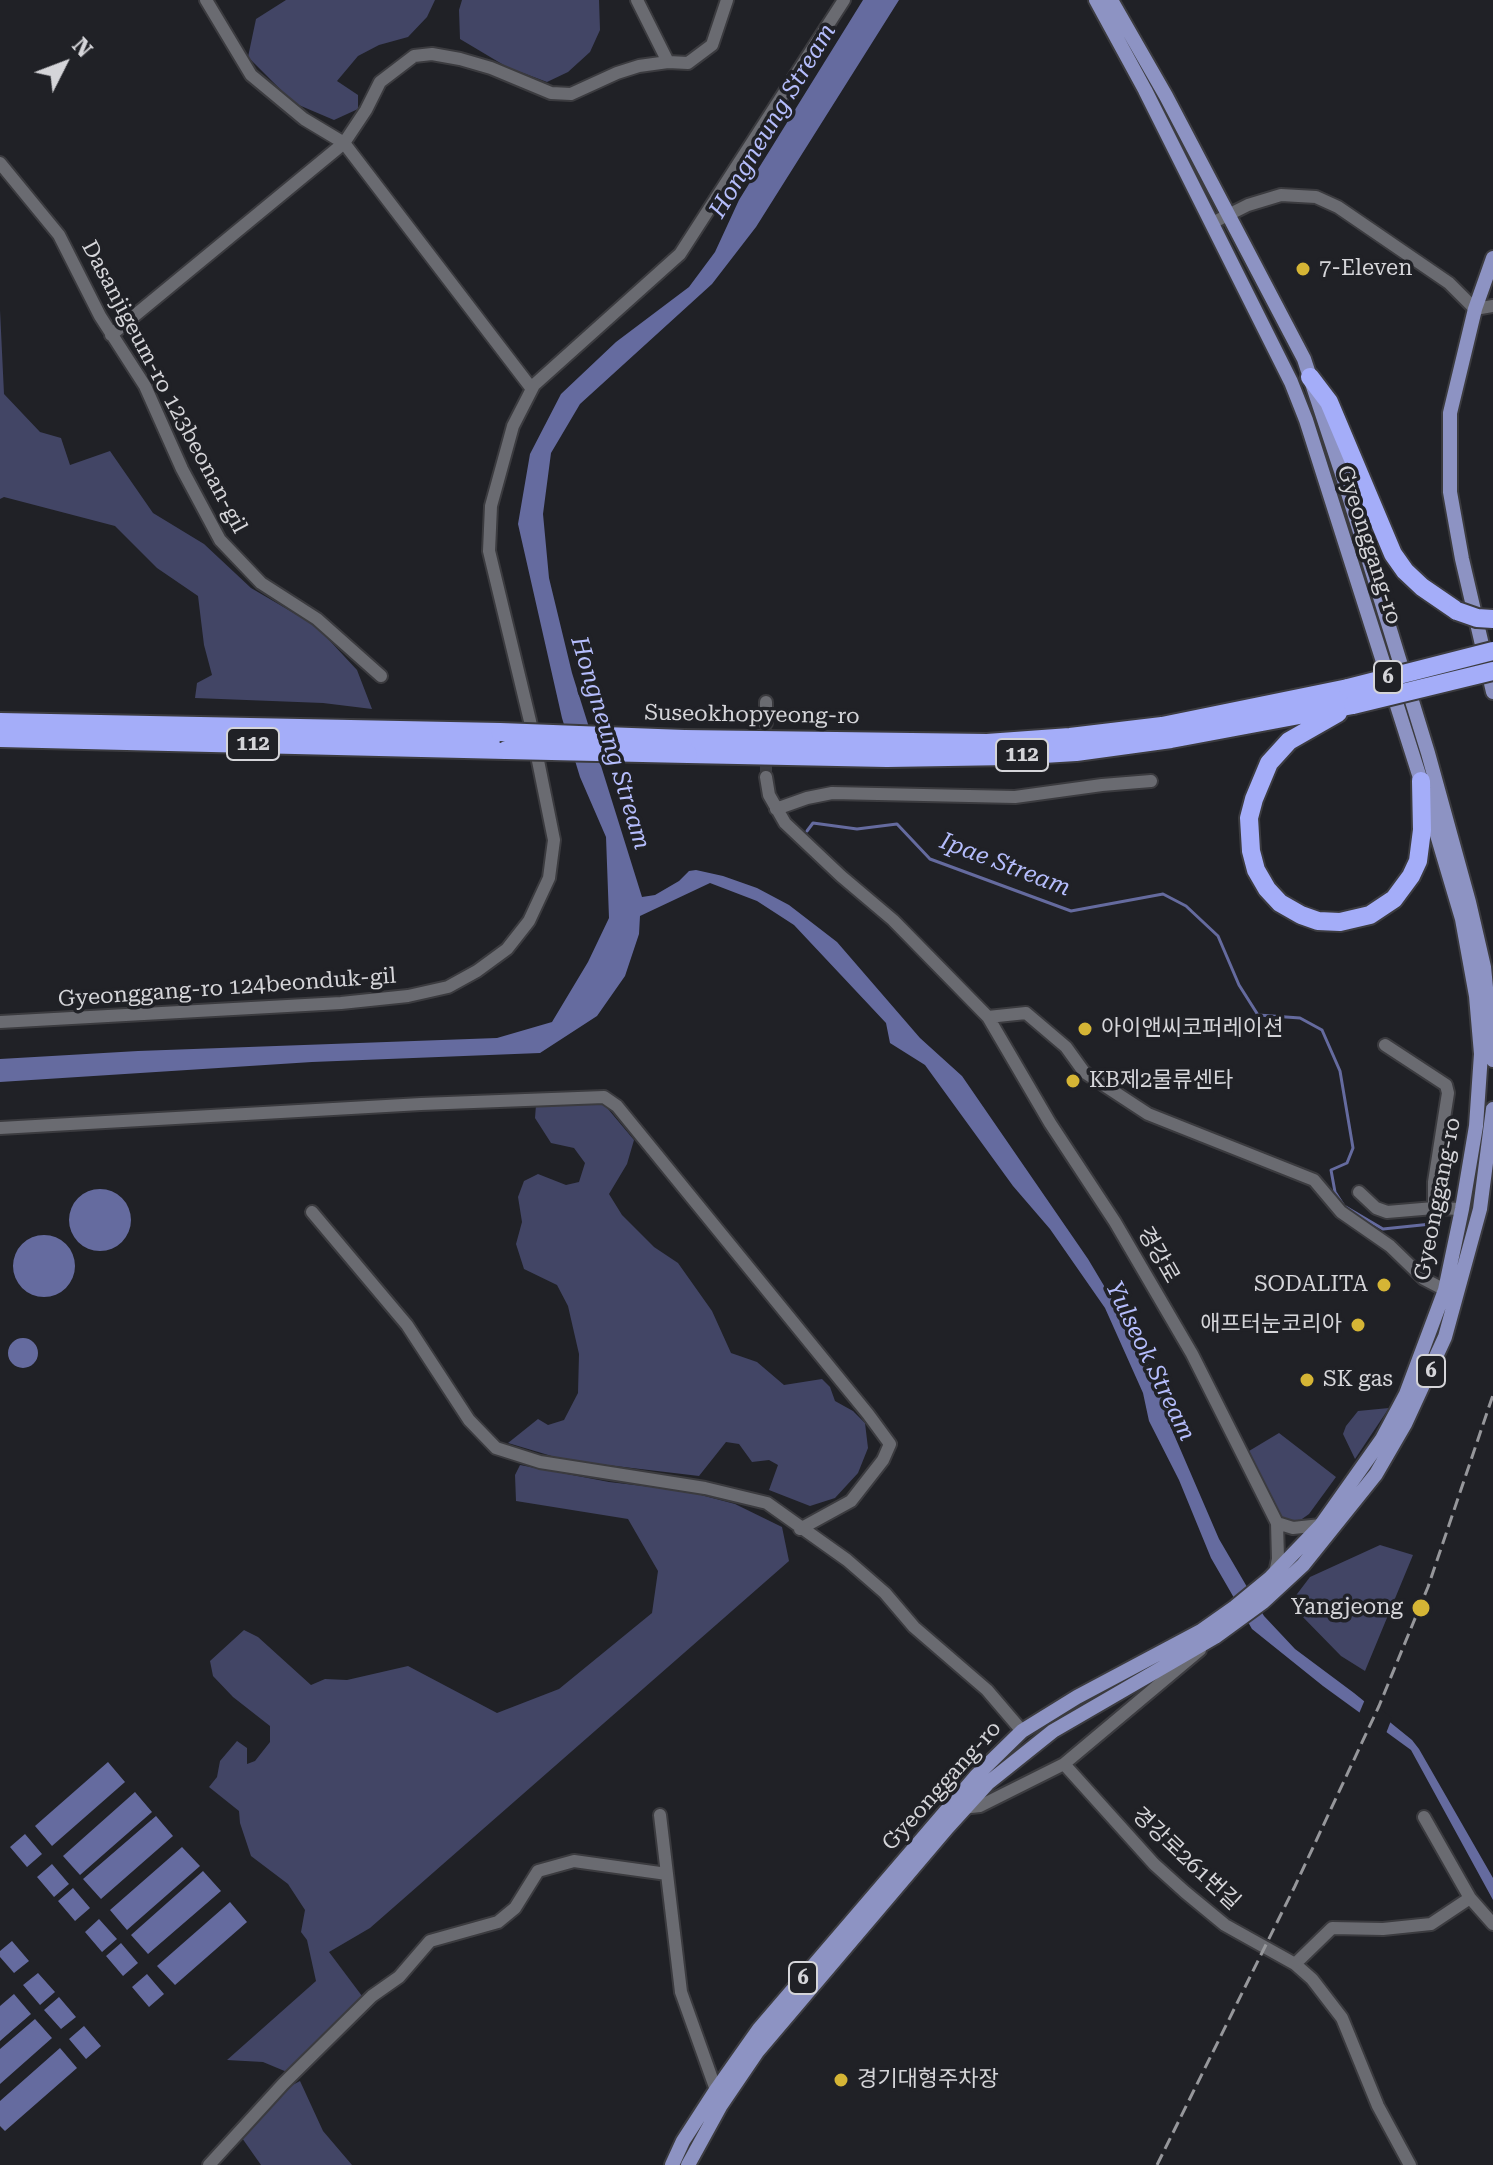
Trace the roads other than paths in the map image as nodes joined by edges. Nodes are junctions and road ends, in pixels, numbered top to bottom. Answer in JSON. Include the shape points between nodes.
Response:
{"nodes":[{"id":1,"x":206,"y":0,"type":"edge"},
{"id":2,"x":637,"y":0,"type":"edge"},
{"id":3,"x":727,"y":0,"type":"edge"},
{"id":4,"x":844,"y":0,"type":"edge"},
{"id":5,"x":1096,"y":0,"type":"edge"},
{"id":6,"x":1111,"y":0,"type":"edge"},
{"id":7,"x":668,"y":62,"type":"junction"},
{"id":8,"x":344,"y":143,"type":"junction"},
{"id":9,"x":0,"y":163,"type":"edge"},
{"id":10,"x":1228,"y":214,"type":"junction"},
{"id":11,"x":1212,"y":223,"type":"junction"},
{"id":12,"x":1493,"y":258,"type":"edge"},
{"id":13,"x":1493,"y":306,"type":"edge"},
{"id":14,"x":1475,"y":309,"type":"junction"},
{"id":15,"x":111,"y":335,"type":"junction"},
{"id":16,"x":1310,"y":377,"type":"junction"},
{"id":17,"x":532,"y":389,"type":"junction"},
{"id":18,"x":1493,"y":619,"type":"edge"},
{"id":19,"x":1493,"y":651,"type":"edge"},
{"id":20,"x":1493,"y":671,"type":"edge"},
{"id":21,"x":381,"y":676,"type":"dead end"},
{"id":22,"x":1493,"y":692,"type":"edge"},
{"id":23,"x":1350,"y":696,"type":"junction"},
{"id":24,"x":766,"y":702,"type":"dead end"},
{"id":25,"x":0,"y":722,"type":"edge"},
{"id":26,"x":766,"y":723,"type":"tunnel mouth"},
{"id":27,"x":0,"y":738,"type":"edge"},
{"id":28,"x":503,"y":741,"type":"junction"},
{"id":29,"x":766,"y":777,"type":"tunnel mouth"},
{"id":30,"x":1151,"y":781,"type":"dead end"},
{"id":31,"x":1421,"y":781,"type":"junction"},
{"id":32,"x":776,"y":809,"type":"junction"},
{"id":33,"x":988,"y":1017,"type":"junction"},
{"id":34,"x":0,"y":1022,"type":"edge"},
{"id":35,"x":1385,"y":1045,"type":"dead end"},
{"id":36,"x":1493,"y":1060,"type":"edge"},
{"id":37,"x":1493,"y":1109,"type":"edge"},
{"id":38,"x":0,"y":1128,"type":"edge"},
{"id":39,"x":1359,"y":1192,"type":"dead end"},
{"id":40,"x":1434,"y":1208,"type":"junction"},
{"id":41,"x":1462,"y":1209,"type":"junction"},
{"id":42,"x":1487,"y":1210,"type":"edge"},
{"id":43,"x":312,"y":1212,"type":"dead end"},
{"id":44,"x":1445,"y":1290,"type":"junction"},
{"id":45,"x":1277,"y":1523,"type":"junction"},
{"id":46,"x":1321,"y":1525,"type":"junction"},
{"id":47,"x":800,"y":1529,"type":"junction"},
{"id":48,"x":1273,"y":1581,"type":"junction"},
{"id":49,"x":1239,"y":1612,"type":"junction"},
{"id":50,"x":1215,"y":1637,"type":"junction"},
{"id":51,"x":1022,"y":1731,"type":"junction"},
{"id":52,"x":1064,"y":1764,"type":"junction"},
{"id":53,"x":958,"y":1806,"type":"junction"},
{"id":54,"x":660,"y":1815,"type":"dead end"},
{"id":55,"x":1424,"y":1817,"type":"dead end"},
{"id":56,"x":667,"y":1874,"type":"junction"},
{"id":57,"x":1470,"y":1898,"type":"junction"},
{"id":58,"x":1493,"y":1924,"type":"edge"},
{"id":59,"x":1295,"y":1964,"type":"junction"},
{"id":60,"x":716,"y":2090,"type":"junction"},
{"id":61,"x":209,"y":2165,"type":"edge"},
{"id":62,"x":672,"y":2165,"type":"edge"},
{"id":63,"x":688,"y":2165,"type":"edge"},
{"id":64,"x":1410,"y":2165,"type":"edge"}],
"edges":[{"from":1,"to":8,"type":"street","via":[[251,75],[304,119]]},
{"from":2,"to":7,"type":"street"},
{"from":3,"to":7,"type":"street","via":[[712,45],[688,63]]},
{"from":4,"to":17,"type":"street","name":"Gyeonggang-ro 124beonduk-gil","via":[[680,254]]},
{"from":5,"to":11,"type":"main road","name":"Gyeonggang-ro","number":"6"},
{"from":6,"to":10,"type":"main road","name":"Gyeonggang-ro","number":"6"},
{"from":7,"to":8,"type":"street","via":[[617,73],[571,94],[551,93],[460,59],[414,56],[380,82]]},
{"from":8,"to":15,"type":"street"},
{"from":8,"to":17,"type":"street"},
{"from":9,"to":15,"type":"street","name":"Dasanjigeum-ro 123beonan-gil","via":[[59,235]]},
{"from":10,"to":11,"type":"street"},
{"from":10,"to":14,"type":"street","via":[[1281,195],[1316,197],[1449,283]]},
{"from":10,"to":16,"type":"main road","name":"Gyeonggang-ro","number":"6"},
{"from":11,"to":31,"type":"main road","name":"Gyeonggang-ro","number":"6","via":[[1306,420]]},
{"from":12,"to":14,"type":"main road"},
{"from":13,"to":14,"type":"street"},
{"from":14,"to":22,"type":"main road","via":[[1450,413],[1450,492]]},
{"from":15,"to":21,"type":"street","name":"Dasanjigeum-ro 123beonan-gil","via":[[145,386],[220,540],[261,583],[317,619]]},
{"from":16,"to":18,"type":"highway","bridge":true,"via":[[1329,402],[1405,571],[1457,611]]},
{"from":16,"to":36,"type":"main road","name":"Gyeonggang-ro","number":"6","via":[[1465,887],[1484,967]]},
{"from":17,"to":34,"type":"street","name":"Gyeonggang-ro 124beonduk-gil","via":[[513,426],[491,506],[489,551],[554,840],[549,878],[529,921],[507,949],[448,987],[408,996]]},
{"from":19,"to":23,"type":"highway","name":"Suseokhopyeong-ro","number":"112","bridge":true},
{"from":20,"to":23,"type":"highway","name":"Suseokhopyeong-ro","number":"112","bridge":true},
{"from":23,"to":28,"type":"highway","name":"Suseokhopyeong-ro","number":"112","bridge":true,"via":[[1171,739],[1010,756],[902,758]]},
{"from":23,"to":31,"type":"highway","via":[[1289,741],[1261,777],[1249,818],[1251,851],[1256,870],[1274,896],[1318,921],[1354,920],[1383,908],[1403,888],[1418,861]]},
{"from":24,"to":26,"type":"street"},
{"from":25,"to":28,"type":"highway","name":"Suseokhopyeong-ro","number":"112"},
{"from":27,"to":28,"type":"highway","name":"Suseokhopyeong-ro","number":"112"},
{"from":29,"to":32,"type":"street","name":"경강로"},
{"from":30,"to":32,"type":"street","via":[[1015,797],[832,793]]},
{"from":31,"to":41,"type":"main road","name":"Gyeonggang-ro","number":"6","via":[[1462,919],[1476,996],[1481,1054]]},
{"from":32,"to":33,"type":"street","name":"경강로"},
{"from":33,"to":44,"type":"street","via":[[1024,1012],[1066,1047],[1093,1080],[1152,1117],[1314,1180],[1341,1212]]},
{"from":33,"to":45,"type":"street","name":"경강로","via":[[1142,1265]]},
{"from":35,"to":40,"type":"street","via":[[1448,1088]]},
{"from":37,"to":42,"type":"main road","name":"Gyeonggang-ro","number":"6"},
{"from":38,"to":47,"type":"street","via":[[604,1097],[617,1106],[890,1444],[851,1501]]},
{"from":39,"to":40,"type":"street","via":[[1387,1212]]},
{"from":40,"to":41,"type":"street"},
{"from":41,"to":42,"type":"main road"},
{"from":41,"to":44,"type":"main road","name":"Gyeonggang-ro","number":"6"},
{"from":42,"to":48,"type":"main road","name":"Gyeonggang-ro","number":"6","via":[[1445,1337],[1405,1424],[1376,1474],[1333,1530]]},
{"from":43,"to":47,"type":"street","via":[[407,1325],[469,1420],[496,1448],[540,1462],[767,1503]]},
{"from":44,"to":46,"type":"main road","name":"Gyeonggang-ro","number":"6","via":[[1400,1405]]},
{"from":45,"to":46,"type":"street","via":[[1293,1528]]},
{"from":45,"to":48,"type":"street","name":"경강로"},
{"from":46,"to":48,"type":"main road","name":"Gyeonggang-ro","number":"6"},
{"from":47,"to":51,"type":"street","via":[[885,1593],[914,1627],[987,1690]]},
{"from":48,"to":49,"type":"main road","name":"Gyeonggang-ro","number":"6"},
{"from":49,"to":50,"type":"main road","name":"Gyeonggang-ro","number":"6"},
{"from":49,"to":51,"type":"main road","name":"Gyeonggang-ro","number":"6"},
{"from":50,"to":52,"type":"street"},
{"from":50,"to":53,"type":"main road","name":"Gyeonggang-ro","number":"6","via":[[1053,1731]]},
{"from":51,"to":53,"type":"main road","name":"Gyeonggang-ro","number":"6"},
{"from":52,"to":53,"type":"street","via":[[980,1806]]},
{"from":52,"to":59,"type":"street","name":"경강로261번길","via":[[1185,1892],[1225,1925]]},
{"from":53,"to":60,"type":"main road","name":"Gyeonggang-ro","number":"6","via":[[759,2029]]},
{"from":53,"to":63,"type":"main road","name":"Gyeonggang-ro","number":"6","via":[[757,2052]]},
{"from":54,"to":56,"type":"street"},
{"from":55,"to":57,"type":"street"},
{"from":56,"to":60,"type":"street","via":[[681,1992]]},
{"from":56,"to":61,"type":"street","via":[[574,1861],[538,1871],[515,1908],[498,1922],[430,1941],[399,1977],[372,1996],[283,2084]]},
{"from":57,"to":58,"type":"street"},
{"from":57,"to":59,"type":"street","via":[[1431,1924],[1332,1928]]},
{"from":59,"to":64,"type":"street","name":"경강로261번길","via":[[1342,2018],[1378,2106]]},
{"from":60,"to":62,"type":"main road","name":"Gyeonggang-ro","number":"6"}]}
